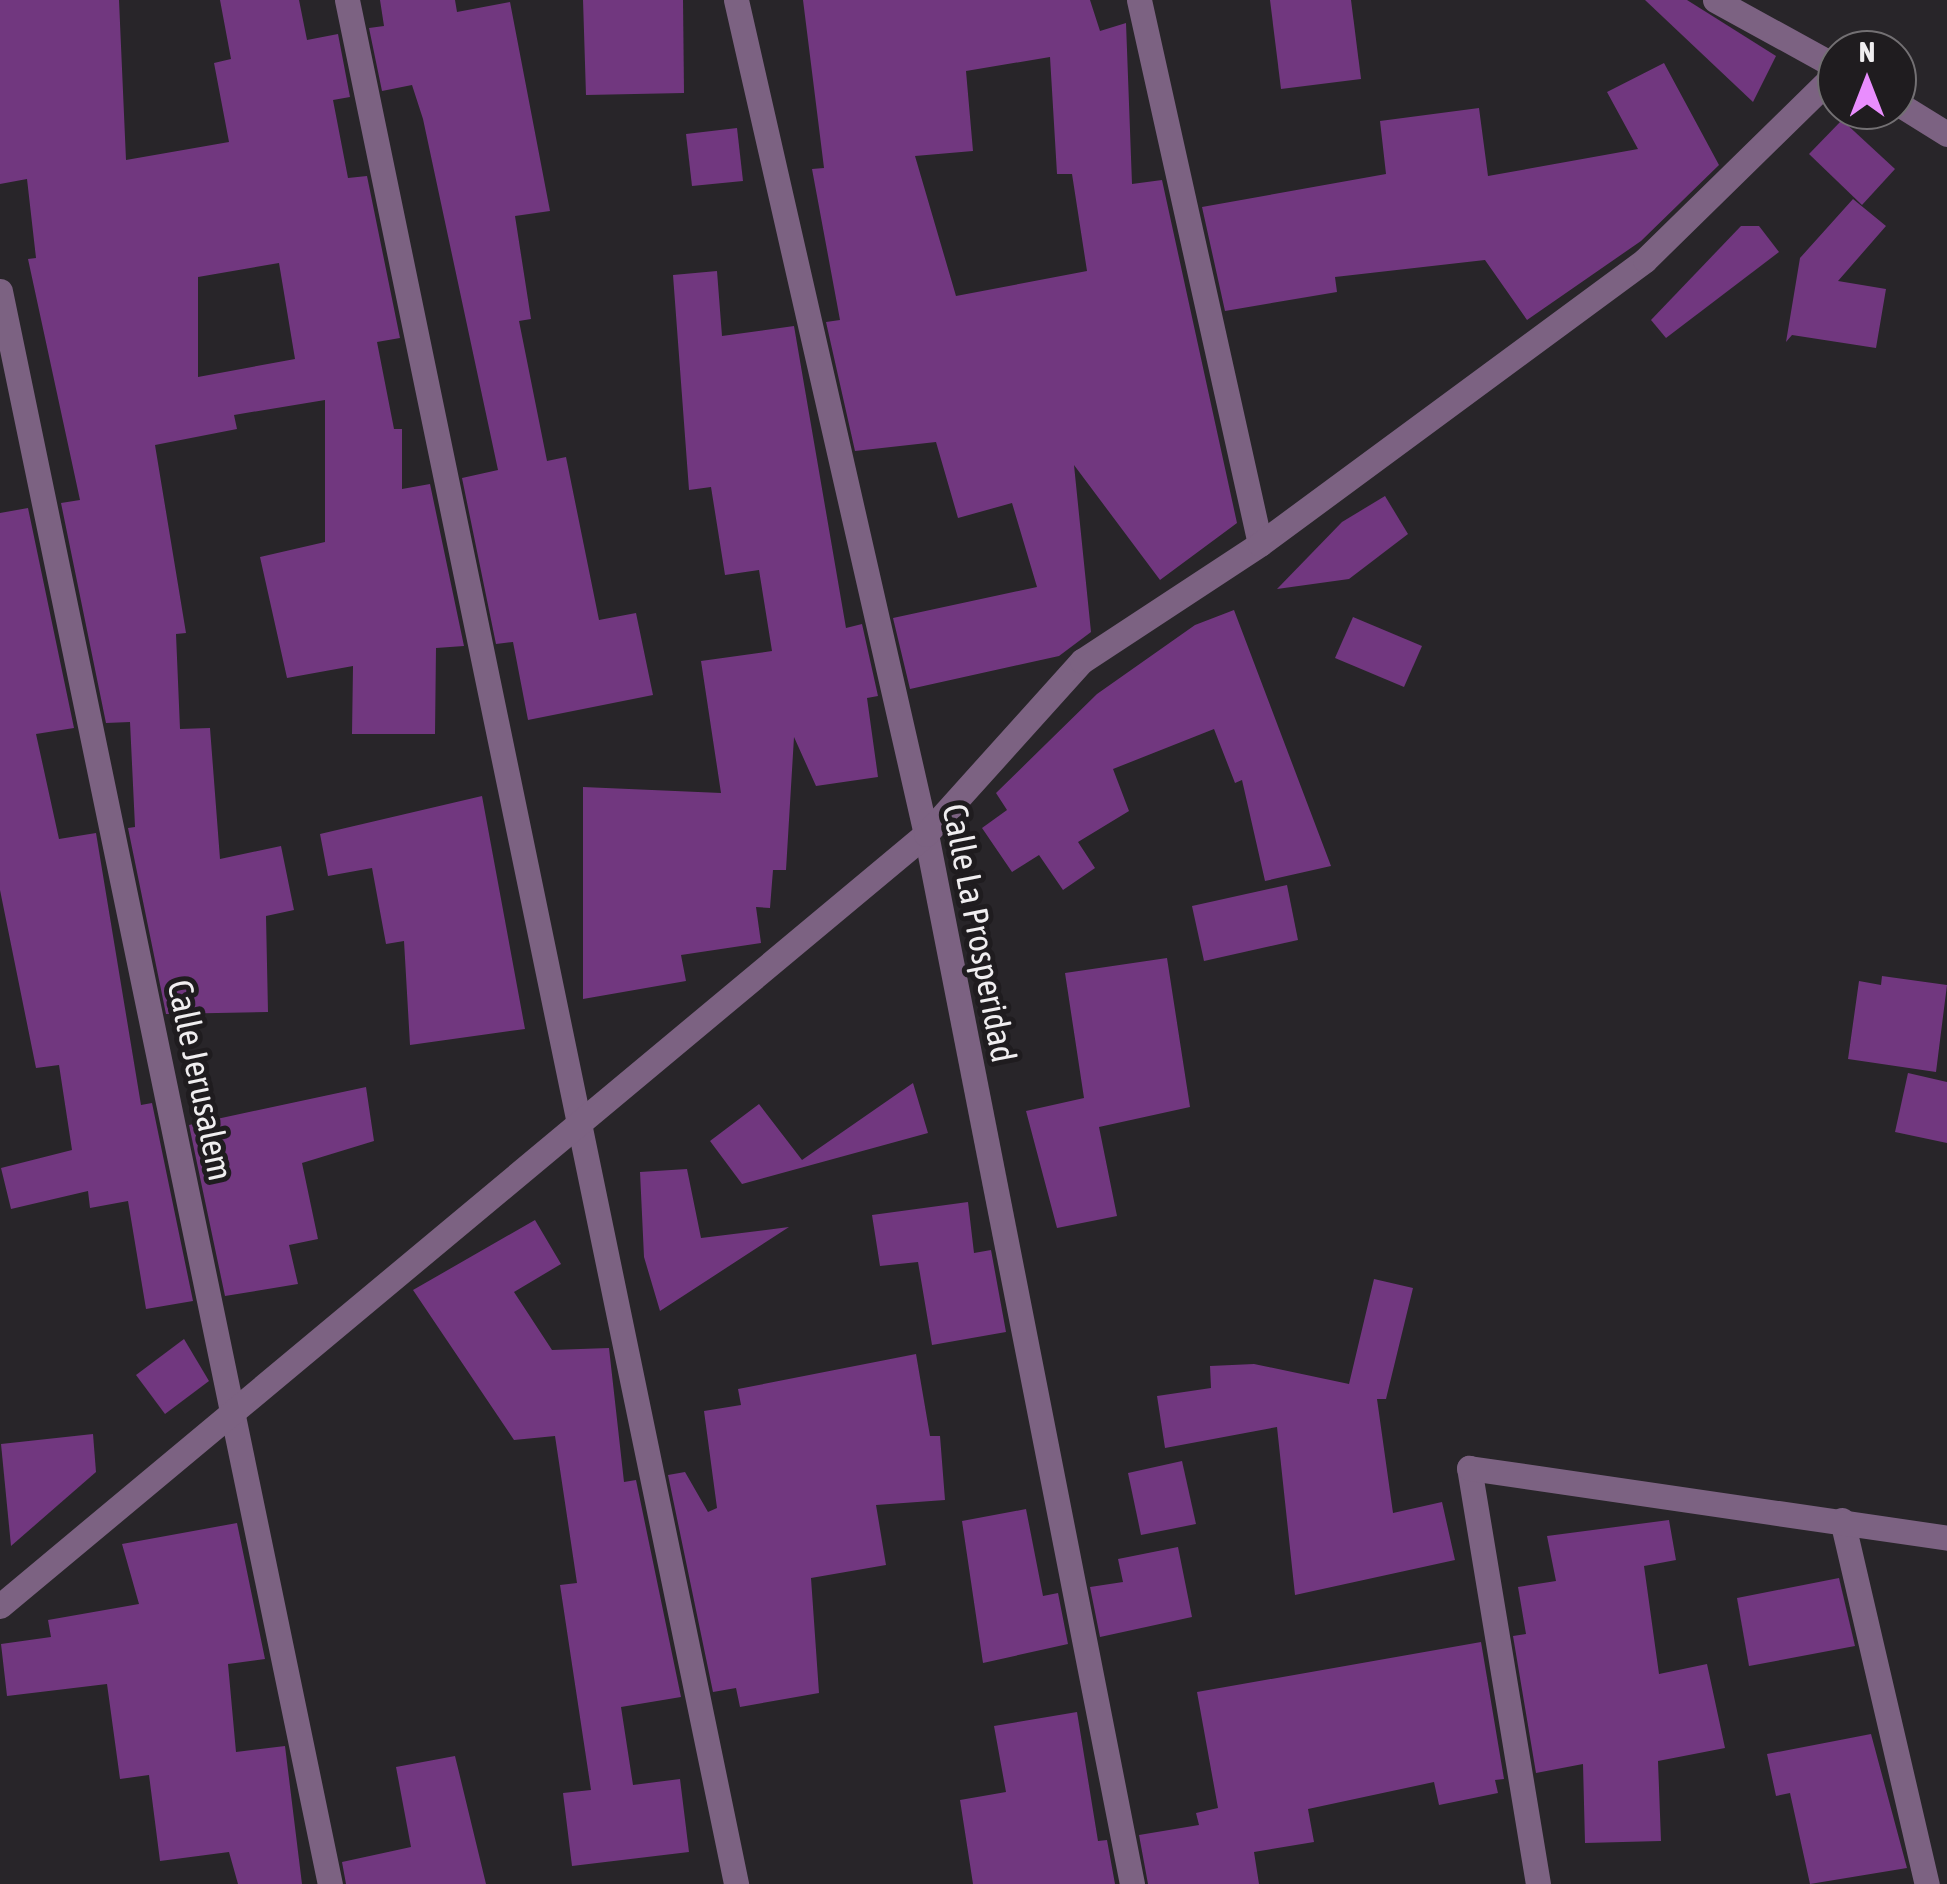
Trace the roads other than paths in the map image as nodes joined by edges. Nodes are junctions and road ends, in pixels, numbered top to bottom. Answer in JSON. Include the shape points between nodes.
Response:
{"nodes":[{"id":1,"x":347,"y":0,"type":"edge"},
{"id":2,"x":736,"y":0,"type":"edge"},
{"id":3,"x":1139,"y":0,"type":"edge"},
{"id":4,"x":1715,"y":0,"type":"edge"},
{"id":5,"x":1817,"y":58,"type":"edge"},
{"id":6,"x":1817,"y":89,"type":"edge"},
{"id":7,"x":1917,"y":115,"type":"edge"},
{"id":8,"x":1947,"y":134,"type":"edge"},
{"id":9,"x":0,"y":290,"type":"edge"},
{"id":10,"x":1260,"y":544,"type":"junction"},
{"id":11,"x":926,"y":834,"type":"junction"},
{"id":12,"x":581,"y":1130,"type":"junction"},
{"id":13,"x":235,"y":1415,"type":"junction"},
{"id":14,"x":1842,"y":1520,"type":"junction"},
{"id":15,"x":1947,"y":1538,"type":"edge"},
{"id":16,"x":0,"y":1606,"type":"edge"},
{"id":17,"x":330,"y":1884,"type":"edge"},
{"id":18,"x":736,"y":1884,"type":"edge"},
{"id":19,"x":1132,"y":1884,"type":"edge"},
{"id":20,"x":1538,"y":1884,"type":"edge"},
{"id":21,"x":1927,"y":1884,"type":"edge"}],
"edges":[{"from":1,"to":12,"type":"street"},
{"from":2,"to":11,"type":"street","name":"Calle La Prosperidad"},
{"from":3,"to":10,"type":"street"},
{"from":4,"to":5,"type":"street"},
{"from":6,"to":10,"type":"street","via":[[1645,260]]},
{"from":7,"to":8,"type":"street"},
{"from":9,"to":13,"type":"street","name":"Calle Jerusalem"},
{"from":10,"to":11,"type":"street","via":[[1082,660]]},
{"from":11,"to":12,"type":"street"},
{"from":11,"to":19,"type":"street","name":"Calle La Prosperidad"},
{"from":12,"to":13,"type":"street"},
{"from":12,"to":18,"type":"street"},
{"from":13,"to":16,"type":"street"},
{"from":13,"to":17,"type":"street","name":"Calle Jerusalem"},
{"from":14,"to":15,"type":"street"},
{"from":14,"to":20,"type":"street","via":[[1469,1468]]},
{"from":14,"to":21,"type":"street"}]}
